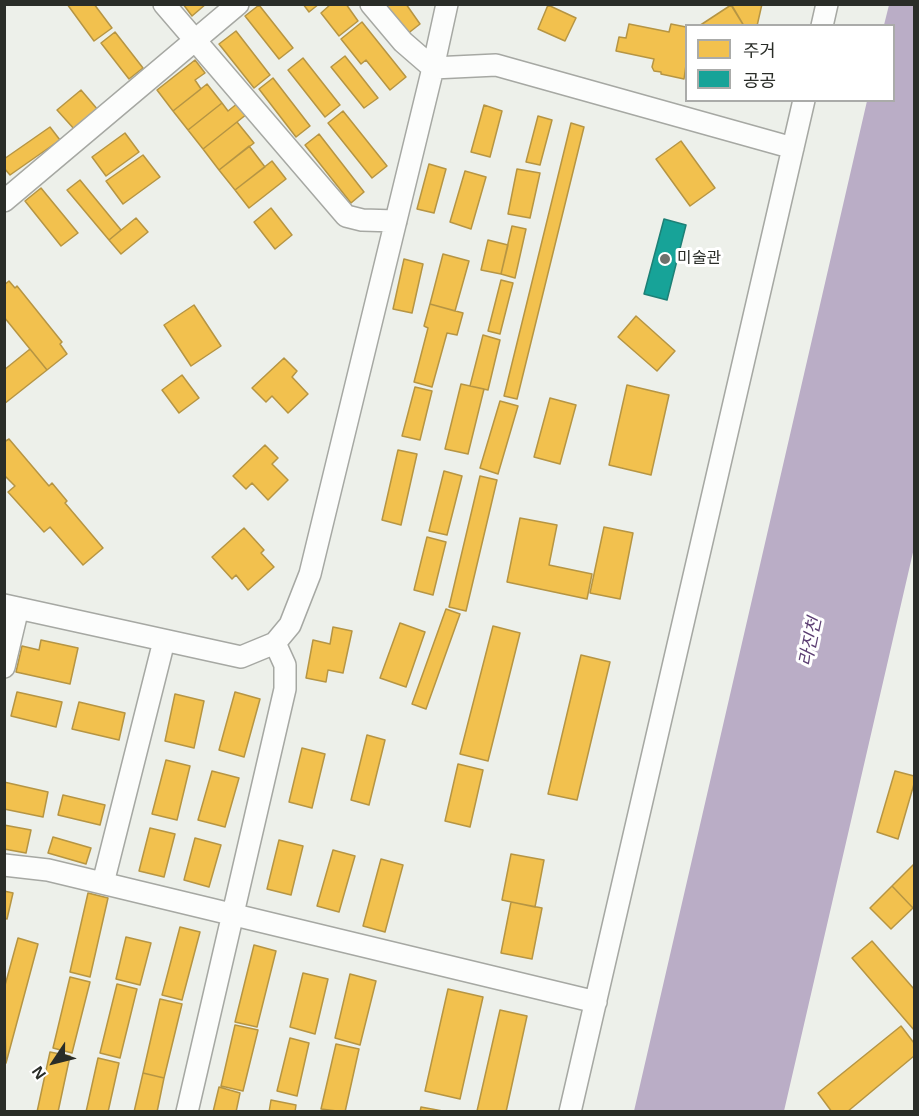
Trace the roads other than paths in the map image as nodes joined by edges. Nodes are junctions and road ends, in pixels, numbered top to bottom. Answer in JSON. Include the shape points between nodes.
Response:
{"nodes":[{"id":1,"x":164,"y":4,"type":"edge"},
{"id":2,"x":238,"y":4,"type":"edge"},
{"id":3,"x":371,"y":4,"type":"edge"},
{"id":4,"x":447,"y":4,"type":"edge"},
{"id":5,"x":827,"y":4,"type":"edge"},
{"id":6,"x":822,"y":24,"type":"edge"},
{"id":7,"x":195,"y":40,"type":"junction"},
{"id":8,"x":433,"y":69,"type":"junction"},
{"id":9,"x":804,"y":102,"type":"edge"},
{"id":10,"x":793,"y":148,"type":"junction"},
{"id":11,"x":4,"y":201,"type":"edge"},
{"id":12,"x":396,"y":221,"type":"junction"},
{"id":13,"x":11,"y":606,"type":"edge"},
{"id":14,"x":164,"y":641,"type":"junction"},
{"id":15,"x":275,"y":643,"type":"junction"},
{"id":16,"x":4,"y":667,"type":"edge"},
{"id":17,"x":4,"y":865,"type":"edge"},
{"id":18,"x":104,"y":883,"type":"junction"},
{"id":19,"x":234,"y":914,"type":"junction"},
{"id":20,"x":596,"y":1002,"type":"junction"},
{"id":21,"x":187,"y":1112,"type":"edge"},
{"id":22,"x":570,"y":1112,"type":"edge"}],
"edges":[{"from":1,"to":7,"type":"street"},
{"from":2,"to":7,"type":"street"},
{"from":3,"to":8,"type":"street","via":[[403,42]]},
{"from":4,"to":8,"type":"street"},
{"from":5,"to":6,"type":"street"},
{"from":7,"to":11,"type":"street"},
{"from":7,"to":12,"type":"street","via":[[346,216]]},
{"from":8,"to":10,"type":"street","via":[[496,65]]},
{"from":8,"to":12,"type":"street"},
{"from":9,"to":10,"type":"street"},
{"from":10,"to":20,"type":"street"},
{"from":12,"to":15,"type":"street","via":[[310,574],[290,625]]},
{"from":13,"to":14,"type":"street"},
{"from":13,"to":16,"type":"street"},
{"from":14,"to":15,"type":"street","via":[[241,657]]},
{"from":14,"to":18,"type":"street"},
{"from":15,"to":19,"type":"street","via":[[285,665],[285,689]]},
{"from":17,"to":18,"type":"street"},
{"from":18,"to":19,"type":"street"},
{"from":19,"to":20,"type":"street"},
{"from":19,"to":21,"type":"street"},
{"from":20,"to":22,"type":"street"}]}
